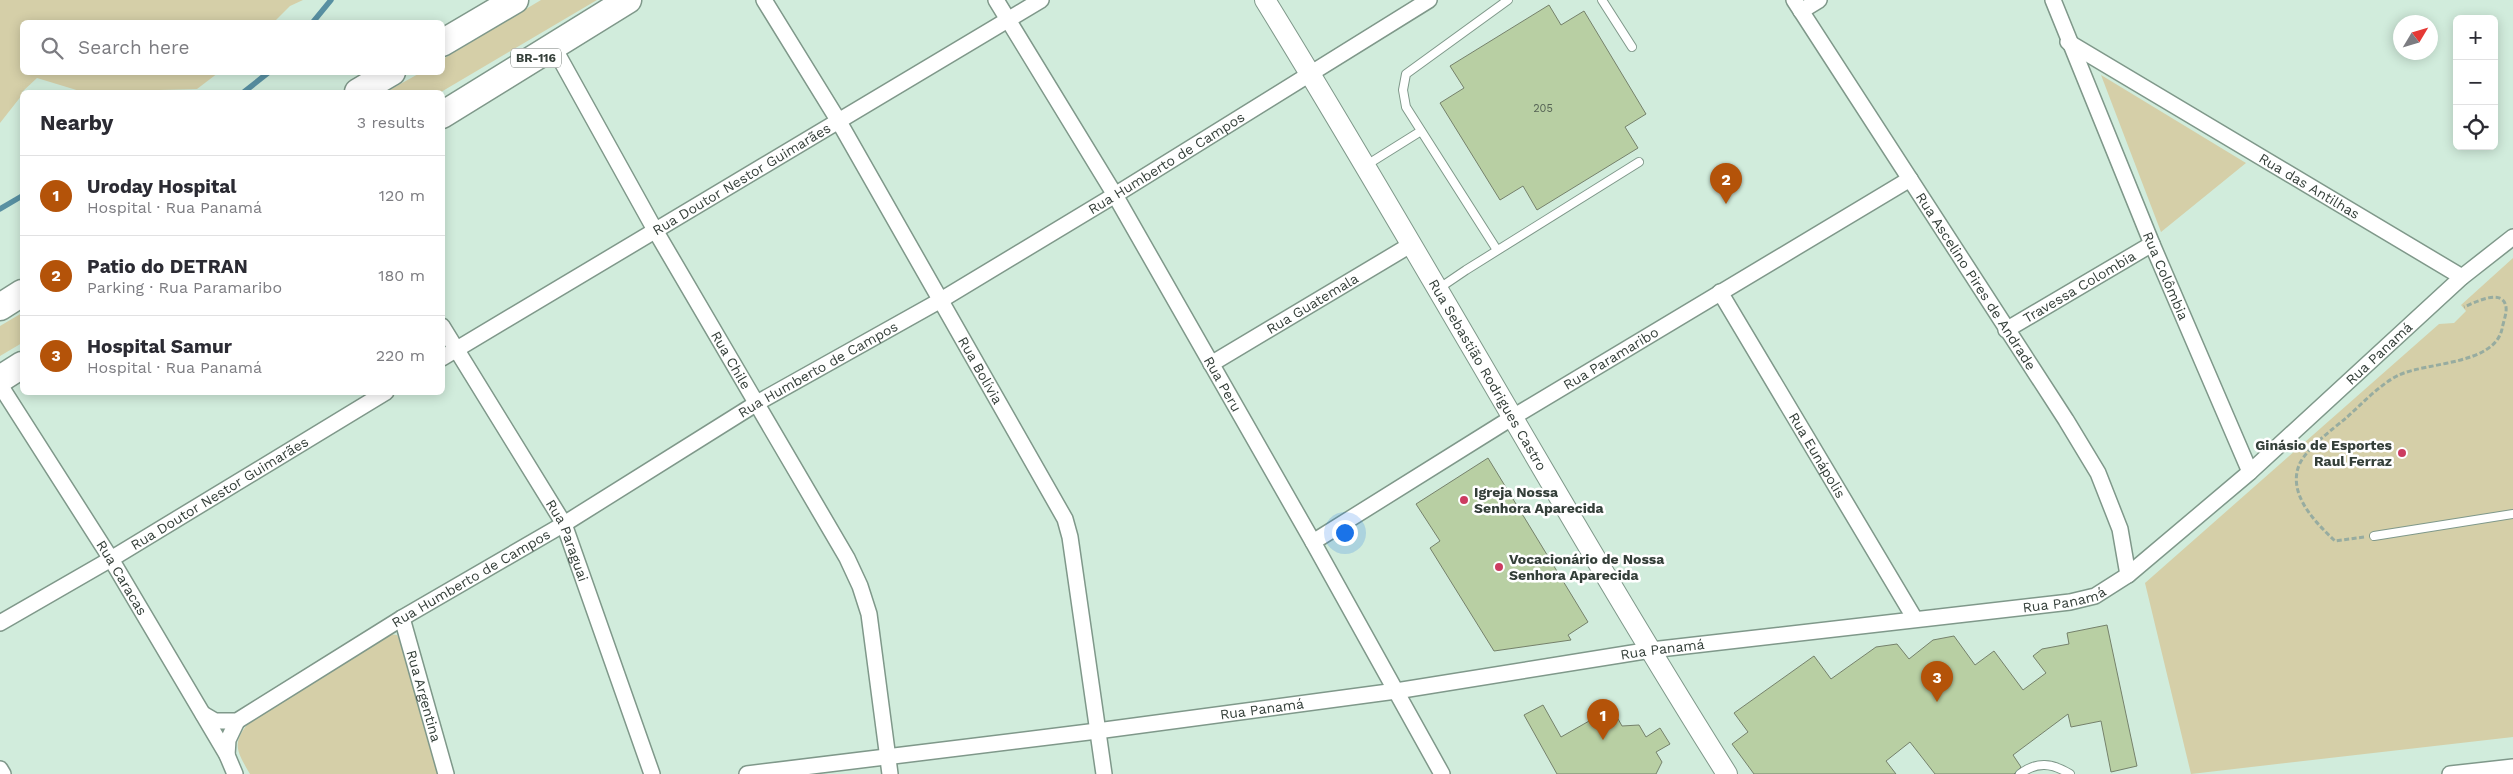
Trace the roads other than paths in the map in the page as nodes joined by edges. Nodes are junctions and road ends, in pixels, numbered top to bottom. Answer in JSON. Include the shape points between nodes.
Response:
{"nodes":[{"id":1,"x":515,"y":0,"type":"edge"},
{"id":2,"x":628,"y":0,"type":"edge"},
{"id":3,"x":764,"y":0,"type":"edge"},
{"id":4,"x":996,"y":0,"type":"edge"},
{"id":5,"x":1041,"y":0,"type":"edge"},
{"id":6,"x":1265,"y":0,"type":"edge"},
{"id":7,"x":1429,"y":0,"type":"edge"},
{"id":8,"x":1508,"y":0,"type":"edge"},
{"id":9,"x":1602,"y":0,"type":"edge"},
{"id":10,"x":1819,"y":0,"type":"edge"},
{"id":11,"x":2052,"y":0,"type":"edge"},
{"id":12,"x":1798,"y":5,"type":"edge"},
{"id":13,"x":1008,"y":19,"type":"junction"},
{"id":14,"x":445,"y":41,"type":"edge"},
{"id":15,"x":2068,"y":42,"type":"junction"},
{"id":16,"x":553,"y":46,"type":"junction"},
{"id":17,"x":1632,"y":47,"type":"dead end"},
{"id":18,"x":2101,"y":62,"type":"junction"},
{"id":19,"x":1310,"y":73,"type":"junction"},
{"id":20,"x":387,"y":75,"type":"edge"},
{"id":21,"x":2082,"y":78,"type":"junction"},
{"id":22,"x":361,"y":90,"type":"edge"},
{"id":23,"x":445,"y":112,"type":"edge"},
{"id":24,"x":838,"y":120,"type":"junction"},
{"id":25,"x":1421,"y":131,"type":"junction"},
{"id":26,"x":1639,"y":162,"type":"dead end"},
{"id":27,"x":1365,"y":166,"type":"junction"},
{"id":28,"x":1910,"y":179,"type":"junction"},
{"id":29,"x":1115,"y":195,"type":"junction"},
{"id":30,"x":655,"y":230,"type":"junction"},
{"id":31,"x":2513,"y":237,"type":"edge"},
{"id":32,"x":1412,"y":244,"type":"junction"},
{"id":33,"x":2152,"y":244,"type":"junction"},
{"id":34,"x":1497,"y":250,"type":"junction"},
{"id":35,"x":2462,"y":276,"type":"junction"},
{"id":36,"x":1438,"y":289,"type":"junction"},
{"id":37,"x":1720,"y":292,"type":"junction"},
{"id":38,"x":20,"y":294,"type":"edge"},
{"id":39,"x":941,"y":300,"type":"junction"},
{"id":40,"x":0,"y":307,"type":"edge"},
{"id":41,"x":2006,"y":330,"type":"junction"},
{"id":42,"x":445,"y":331,"type":"edge"},
{"id":43,"x":457,"y":350,"type":"junction"},
{"id":44,"x":445,"y":356,"type":"edge"},
{"id":45,"x":1211,"y":364,"type":"junction"},
{"id":46,"x":20,"y":366,"type":"edge"},
{"id":47,"x":0,"y":379,"type":"edge"},
{"id":48,"x":0,"y":385,"type":"edge"},
{"id":49,"x":381,"y":395,"type":"edge"},
{"id":50,"x":757,"y":403,"type":"junction"},
{"id":51,"x":1512,"y":417,"type":"junction"},
{"id":52,"x":2250,"y":472,"type":"junction"},
{"id":53,"x":2513,"y":514,"type":"edge"},
{"id":54,"x":564,"y":524,"type":"junction"},
{"id":55,"x":2374,"y":536,"type":"road end"},
{"id":56,"x":1313,"y":542,"type":"junction"},
{"id":57,"x":111,"y":559,"type":"junction"},
{"id":58,"x":2128,"y":575,"type":"junction"},
{"id":59,"x":402,"y":618,"type":"junction"},
{"id":60,"x":1915,"y":619,"type":"junction"},
{"id":61,"x":0,"y":623,"type":"edge"},
{"id":62,"x":1650,"y":650,"type":"junction"},
{"id":63,"x":1396,"y":691,"type":"junction"},
{"id":64,"x":203,"y":714,"type":"junction"},
{"id":65,"x":237,"y":721,"type":"junction"},
{"id":66,"x":1098,"y":731,"type":"junction"},
{"id":67,"x":227,"y":755,"type":"junction"},
{"id":68,"x":887,"y":755,"type":"junction"},
{"id":69,"x":2513,"y":767,"type":"edge"},
{"id":70,"x":0,"y":769,"type":"edge"},
{"id":71,"x":3,"y":774,"type":"edge"},
{"id":72,"x":235,"y":774,"type":"edge"},
{"id":73,"x":446,"y":774,"type":"edge"},
{"id":74,"x":652,"y":774,"type":"edge"},
{"id":75,"x":747,"y":774,"type":"edge"},
{"id":76,"x":890,"y":774,"type":"edge"},
{"id":77,"x":1104,"y":774,"type":"edge"},
{"id":78,"x":1442,"y":774,"type":"edge"},
{"id":79,"x":1727,"y":774,"type":"edge"},
{"id":80,"x":2020,"y":774,"type":"edge"},
{"id":81,"x":2070,"y":774,"type":"edge"},
{"id":82,"x":2450,"y":774,"type":"edge"}],
"edges":[{"from":1,"to":14,"type":"highway"},
{"from":2,"to":16,"type":"highway","number":"BR-116"},
{"from":3,"to":24,"type":"street","name":"Rua Bolívia"},
{"from":4,"to":13,"type":"street","name":"Rua Peru"},
{"from":5,"to":13,"type":"street","name":"Rua Doutor Nestor Guimarães"},
{"from":6,"to":19,"type":"street","name":"Rua Sebastião Rodrigues Castro"},
{"from":7,"to":19,"type":"street","name":"Rua Humberto de Campos"},
{"from":8,"to":25,"type":"lane","via":[[1406,74],[1403,90],[1406,107]]},
{"from":9,"to":17,"type":"lane"},
{"from":10,"to":12,"type":"street"},
{"from":11,"to":15,"type":"street"},
{"from":12,"to":28,"type":"street","name":"Rua Ascelino Pires de Andrade"},
{"from":13,"to":24,"type":"street","name":"Rua Doutor Nestor Guimarães"},
{"from":13,"to":29,"type":"street","name":"Rua Peru"},
{"from":15,"to":18,"type":"street","name":"Rua das Antilhas"},
{"from":15,"to":21,"type":"street"},
{"from":16,"to":23,"type":"highway","number":"BR-116"},
{"from":16,"to":30,"type":"street","name":"Rua Chile"},
{"from":18,"to":21,"type":"street"},
{"from":18,"to":35,"type":"street","name":"Rua das Antilhas"},
{"from":19,"to":27,"type":"street","name":"Rua Sebastião Rodrigues Castro"},
{"from":19,"to":29,"type":"street","name":"Rua Humberto de Campos"},
{"from":20,"to":22,"type":"highway"},
{"from":21,"to":33,"type":"street","name":"Rua Colômbia"},
{"from":24,"to":30,"type":"street","name":"Rua Doutor Nestor Guimarães"},
{"from":24,"to":39,"type":"street","name":"Rua Bolívia"},
{"from":25,"to":27,"type":"lane"},
{"from":25,"to":34,"type":"lane"},
{"from":26,"to":34,"type":"lane"},
{"from":27,"to":32,"type":"street","name":"Rua Sebastião Rodrigues Castro"},
{"from":28,"to":37,"type":"street","name":"Rua Paramaribo"},
{"from":28,"to":41,"type":"street","name":"Rua Ascelino Pires de Andrade"},
{"from":29,"to":39,"type":"street","name":"Rua Humberto de Campos"},
{"from":29,"to":45,"type":"street","name":"Rua Peru"},
{"from":30,"to":43,"type":"street","name":"Rua Doutor Nestor Guimarães"},
{"from":30,"to":50,"type":"street","name":"Rua Chile"},
{"from":31,"to":35,"type":"street"},
{"from":32,"to":36,"type":"street","name":"Rua Sebastião Rodrigues Castro"},
{"from":32,"to":45,"type":"street","name":"Rua Guatemala"},
{"from":33,"to":41,"type":"street","name":"Travessa Colombia"},
{"from":33,"to":52,"type":"street","name":"Rua Colômbia"},
{"from":34,"to":36,"type":"lane"},
{"from":35,"to":52,"type":"street","name":"Rua Panamá"},
{"from":36,"to":51,"type":"street","name":"Rua Sebastião Rodrigues Castro"},
{"from":37,"to":51,"type":"street","name":"Rua Paramaribo"},
{"from":37,"to":60,"type":"street","name":"Rua Eunápolis"},
{"from":38,"to":40,"type":"highway"},
{"from":39,"to":50,"type":"street","name":"Rua Humberto de Campos"},
{"from":39,"to":66,"type":"street","name":"Rua Bolívia","via":[[1064,519],[1070,537]]},
{"from":41,"to":58,"type":"street","name":"Rua Ascelino Pires de Andrade","via":[[2098,473],[2120,529]]},
{"from":42,"to":43,"type":"street","name":"Rua Paraguai"},
{"from":43,"to":44,"type":"street","name":"Rua Doutor Nestor Guimarães"},
{"from":43,"to":54,"type":"street","name":"Rua Paraguai"},
{"from":45,"to":56,"type":"street","name":"Rua Peru"},
{"from":46,"to":47,"type":"highway"},
{"from":48,"to":57,"type":"street","name":"Rua Caracas"},
{"from":49,"to":57,"type":"street","name":"Rua Doutor Nestor Guimarães"},
{"from":50,"to":54,"type":"street","name":"Rua Humberto de Campos"},
{"from":50,"to":68,"type":"street","name":"Rua Chile","via":[[860,586],[869,614]]},
{"from":51,"to":56,"type":"street","name":"Rua Paramaribo"},
{"from":51,"to":62,"type":"street","name":"Rua Sebastião Rodrigues Castro"},
{"from":52,"to":58,"type":"street","name":"Rua Panamá"},
{"from":53,"to":55,"type":"lane"},
{"from":54,"to":59,"type":"street","name":"Rua Humberto de Campos"},
{"from":54,"to":74,"type":"street","name":"Rua Paraguai"},
{"from":56,"to":63,"type":"street","name":"Rua Peru"},
{"from":57,"to":61,"type":"street","name":"Rua Doutor Nestor Guimarães"},
{"from":57,"to":64,"type":"street","name":"Rua Caracas"},
{"from":58,"to":60,"type":"street","name":"Rua Panamá","via":[[2095,596],[2070,602]]},
{"from":59,"to":65,"type":"street","name":"Rua Humberto de Campos"},
{"from":59,"to":73,"type":"street","name":"Rua Argentina"},
{"from":60,"to":62,"type":"street","name":"Rua Panamá"},
{"from":62,"to":63,"type":"street","name":"Rua Panamá"},
{"from":62,"to":79,"type":"street","name":"Rua Sebastião Rodrigues Castro"},
{"from":63,"to":66,"type":"street","name":"Rua Panamá"},
{"from":63,"to":78,"type":"street","name":"Rua Peru"},
{"from":64,"to":65,"type":"street","via":[[215,721]]},
{"from":64,"to":67,"type":"street","name":"Rua Caracas"},
{"from":65,"to":67,"type":"street","via":[[230,735]]},
{"from":66,"to":68,"type":"street","name":"Rua Panamá"},
{"from":66,"to":77,"type":"street","name":"Rua Bolívia"},
{"from":67,"to":72,"type":"street","name":"Rua Caracas"},
{"from":68,"to":75,"type":"street","name":"Rua Panamá"},
{"from":68,"to":76,"type":"street","name":"Rua Chile"},
{"from":69,"to":82,"type":"street"},
{"from":70,"to":71,"type":"street"},
{"from":80,"to":81,"type":"lane","via":[[2039,764],[2054,765]]}]}
